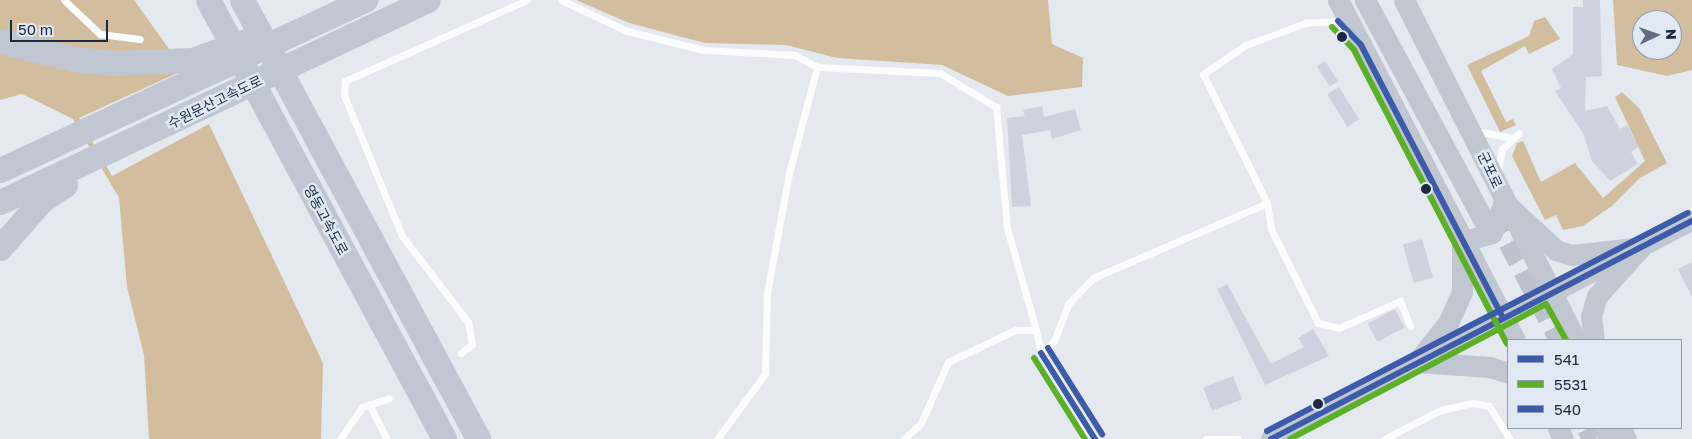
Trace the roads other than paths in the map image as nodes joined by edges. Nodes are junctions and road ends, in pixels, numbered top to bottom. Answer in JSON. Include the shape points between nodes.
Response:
{"nodes":[{"id":1,"x":64,"y":0,"type":"edge"},
{"id":2,"x":202,"y":0,"type":"edge"},
{"id":3,"x":208,"y":0,"type":"edge"},
{"id":4,"x":242,"y":0,"type":"edge"},
{"id":5,"x":428,"y":0,"type":"edge"},
{"id":6,"x":527,"y":0,"type":"edge"},
{"id":7,"x":561,"y":0,"type":"edge"},
{"id":8,"x":1338,"y":0,"type":"edge"},
{"id":9,"x":1365,"y":0,"type":"edge"},
{"id":10,"x":1382,"y":0,"type":"edge"},
{"id":11,"x":1404,"y":0,"type":"edge"},
{"id":12,"x":363,"y":1,"type":"edge"},
{"id":13,"x":140,"y":39,"type":"dead end"},
{"id":14,"x":0,"y":40,"type":"edge"},
{"id":15,"x":1362,"y":45,"type":"junction"},
{"id":16,"x":237,"y":55,"type":"junction"},
{"id":17,"x":817,"y":67,"type":"junction"},
{"id":18,"x":197,"y":69,"type":"junction"},
{"id":19,"x":1470,"y":128,"type":"junction"},
{"id":20,"x":1520,"y":133,"type":"dead end"},
{"id":21,"x":1512,"y":138,"type":"junction"},
{"id":22,"x":136,"y":139,"type":"junction"},
{"id":23,"x":0,"y":170,"type":"edge"},
{"id":24,"x":0,"y":202,"type":"edge"},
{"id":25,"x":1267,"y":203,"type":"junction"},
{"id":26,"x":1495,"y":205,"type":"junction"},
{"id":27,"x":1692,"y":221,"type":"edge"},
{"id":28,"x":1462,"y":242,"type":"junction"},
{"id":29,"x":1641,"y":247,"type":"junction"},
{"id":30,"x":0,"y":248,"type":"edge"},
{"id":31,"x":1550,"y":292,"type":"junction"},
{"id":32,"x":1502,"y":316,"type":"junction"},
{"id":33,"x":1410,"y":326,"type":"dead end"},
{"id":34,"x":1036,"y":330,"type":"junction"},
{"id":35,"x":1514,"y":339,"type":"edge"},
{"id":36,"x":1575,"y":339,"type":"edge"},
{"id":37,"x":1594,"y":339,"type":"edge"},
{"id":38,"x":461,"y":353,"type":"dead end"},
{"id":39,"x":1040,"y":353,"type":"junction"},
{"id":40,"x":1417,"y":362,"type":"junction"},
{"id":41,"x":1507,"y":373,"type":"edge"},
{"id":42,"x":389,"y":398,"type":"dead end"},
{"id":43,"x":369,"y":404,"type":"junction"},
{"id":44,"x":1082,"y":424,"type":"junction"},
{"id":45,"x":340,"y":439,"type":"edge"},
{"id":46,"x":387,"y":439,"type":"edge"},
{"id":47,"x":444,"y":439,"type":"edge"},
{"id":48,"x":478,"y":439,"type":"edge"},
{"id":49,"x":717,"y":439,"type":"edge"},
{"id":50,"x":904,"y":439,"type":"edge"},
{"id":51,"x":1084,"y":439,"type":"edge"},
{"id":52,"x":1095,"y":439,"type":"edge"},
{"id":53,"x":1206,"y":439,"type":"edge"},
{"id":54,"x":1237,"y":439,"type":"edge"},
{"id":55,"x":1271,"y":439,"type":"edge"},
{"id":56,"x":1384,"y":439,"type":"edge"},
{"id":57,"x":1510,"y":439,"type":"edge"}],
"edges":[{"from":1,"to":13,"type":"lane","via":[[100,34]]},
{"from":2,"to":16,"type":"highway"},
{"from":3,"to":16,"type":"highway","name":"영동고속도로"},
{"from":4,"to":48,"type":"highway"},
{"from":5,"to":22,"type":"highway","name":"수원문산고속도로"},
{"from":6,"to":38,"type":"lane","via":[[345,81],[344,95],[402,236],[468,322],[472,344]]},
{"from":7,"to":17,"type":"lane","via":[[627,31],[704,50],[795,55]]},
{"from":8,"to":15,"type":"main road"},
{"from":9,"to":26,"type":"main road","name":"군포로"},
{"from":10,"to":26,"type":"main road","name":"군포로"},
{"from":11,"to":19,"type":"main road","name":"군포로"},
{"from":12,"to":18,"type":"highway","name":"수원문산고속도로"},
{"from":14,"to":18,"type":"highway","via":[[90,61]]},
{"from":15,"to":25,"type":"lane","via":[[1338,21],[1305,23],[1246,45],[1203,74]]},
{"from":15,"to":28,"type":"main road"},
{"from":16,"to":47,"type":"highway","name":"영동고속도로"},
{"from":17,"to":34,"type":"lane","via":[[940,73],[996,107],[1007,228]]},
{"from":17,"to":49,"type":"lane","via":[[789,173],[767,294],[765,374]]},
{"from":18,"to":23,"type":"highway","name":"수원문산고속도로"},
{"from":19,"to":21,"type":"lane"},
{"from":19,"to":26,"type":"main road","name":"군포로"},
{"from":20,"to":21,"type":"lane"},
{"from":21,"to":26,"type":"lane","via":[[1502,149]]},
{"from":22,"to":24,"type":"highway","name":"수원문산고속도로"},
{"from":22,"to":30,"type":"highway","via":[[40,202]]},
{"from":25,"to":33,"type":"lane","via":[[1271,229],[1318,323],[1339,328],[1400,301]]},
{"from":25,"to":39,"type":"lane","via":[[1093,278],[1068,304],[1054,341]]},
{"from":26,"to":28,"type":"main road","via":[[1492,233]]},
{"from":26,"to":29,"type":"main road","via":[[1556,250],[1572,255]]},
{"from":26,"to":31,"type":"main road","name":"군포로"},
{"from":27,"to":29,"type":"street"},
{"from":28,"to":32,"type":"main road"},
{"from":28,"to":40,"type":"main road","via":[[1462,292],[1448,323]]},
{"from":29,"to":31,"type":"street"},
{"from":29,"to":37,"type":"main road","via":[[1597,296],[1591,316]]},
{"from":31,"to":32,"type":"street"},
{"from":31,"to":36,"type":"main road","name":"군포로"},
{"from":32,"to":35,"type":"main road"},
{"from":32,"to":40,"type":"street"},
{"from":34,"to":39,"type":"lane"},
{"from":34,"to":50,"type":"lane","via":[[1015,330],[948,362],[921,422]]},
{"from":39,"to":44,"type":"lane"},
{"from":40,"to":41,"type":"main road","via":[[1490,367]]},
{"from":40,"to":55,"type":"street"},
{"from":42,"to":43,"type":"lane"},
{"from":43,"to":45,"type":"lane","via":[[342,430]]},
{"from":43,"to":46,"type":"lane"},
{"from":44,"to":51,"type":"lane"},
{"from":44,"to":52,"type":"lane"},
{"from":53,"to":54,"type":"lane"},
{"from":56,"to":57,"type":"lane","via":[[1441,410],[1472,402],[1489,406]]}]}
